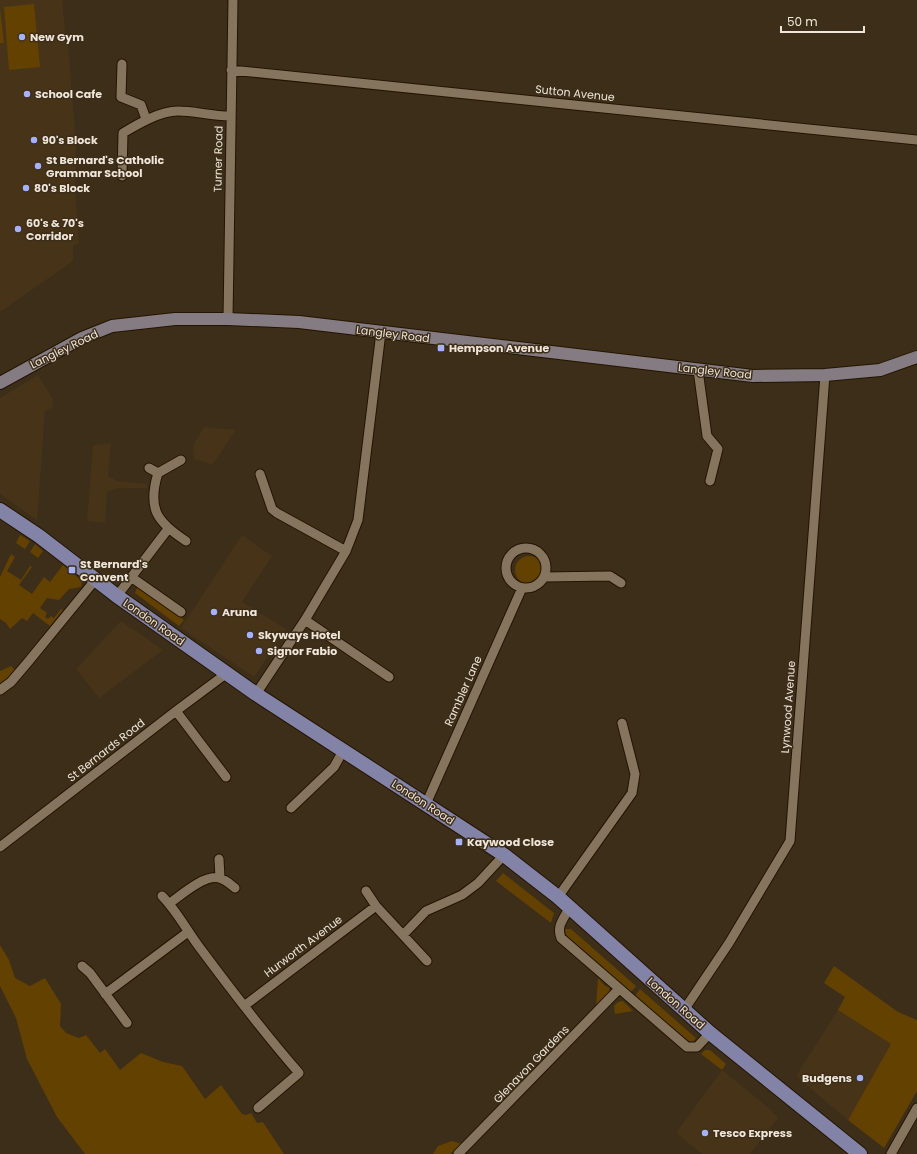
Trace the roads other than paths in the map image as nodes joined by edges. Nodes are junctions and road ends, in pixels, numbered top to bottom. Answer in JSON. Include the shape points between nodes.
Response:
{"nodes":[{"id":1,"x":232,"y":0,"type":"edge"},
{"id":2,"x":122,"y":64,"type":"dead end"},
{"id":3,"x":231,"y":70,"type":"junction"},
{"id":4,"x":230,"y":116,"type":"junction"},
{"id":5,"x":146,"y":119,"type":"junction"},
{"id":6,"x":917,"y":140,"type":"edge"},
{"id":7,"x":122,"y":176,"type":"dead end"},
{"id":8,"x":228,"y":319,"type":"junction"},
{"id":9,"x":381,"y":332,"type":"junction"},
{"id":10,"x":917,"y":357,"type":"edge"},
{"id":11,"x":698,"y":370,"type":"junction"},
{"id":12,"x":825,"y":375,"type":"junction"},
{"id":13,"x":0,"y":383,"type":"edge"},
{"id":14,"x":181,"y":460,"type":"dead end"},
{"id":15,"x":149,"y":468,"type":"dead end"},
{"id":16,"x":158,"y":473,"type":"junction"},
{"id":17,"x":260,"y":474,"type":"dead end"},
{"id":18,"x":710,"y":481,"type":"dead end"},
{"id":19,"x":0,"y":510,"type":"edge"},
{"id":20,"x":168,"y":529,"type":"junction"},
{"id":21,"x":186,"y":541,"type":"dead end"},
{"id":22,"x":346,"y":551,"type":"junction"},
{"id":23,"x":131,"y":577,"type":"junction"},
{"id":24,"x":544,"y":577,"type":"junction"},
{"id":25,"x":96,"y":579,"type":"junction"},
{"id":26,"x":621,"y":583,"type":"dead end"},
{"id":27,"x":522,"y":588,"type":"junction"},
{"id":28,"x":117,"y":596,"type":"junction"},
{"id":29,"x":181,"y":612,"type":"dead end"},
{"id":30,"x":305,"y":620,"type":"junction"},
{"id":31,"x":227,"y":673,"type":"junction"},
{"id":32,"x":389,"y":677,"type":"dead end"},
{"id":33,"x":0,"y":690,"type":"edge"},
{"id":34,"x":256,"y":694,"type":"junction"},
{"id":35,"x":176,"y":711,"type":"junction"},
{"id":36,"x":622,"y":723,"type":"dead end"},
{"id":37,"x":343,"y":751,"type":"junction"},
{"id":38,"x":226,"y":777,"type":"dead end"},
{"id":39,"x":426,"y":804,"type":"junction"},
{"id":40,"x":291,"y":808,"type":"dead end"},
{"id":41,"x":0,"y":847,"type":"edge"},
{"id":42,"x":504,"y":855,"type":"junction"},
{"id":43,"x":219,"y":859,"type":"dead end"},
{"id":44,"x":220,"y":878,"type":"junction"},
{"id":45,"x":235,"y":888,"type":"dead end"},
{"id":46,"x":366,"y":891,"type":"dead end"},
{"id":47,"x":162,"y":896,"type":"dead end"},
{"id":48,"x":558,"y":897,"type":"junction"},
{"id":49,"x":170,"y":903,"type":"junction"},
{"id":50,"x":376,"y":906,"type":"junction"},
{"id":51,"x":570,"y":907,"type":"junction"},
{"id":52,"x":188,"y":932,"type":"junction"},
{"id":53,"x":403,"y":934,"type":"junction"},
{"id":54,"x":427,"y":961,"type":"dead end"},
{"id":55,"x":82,"y":966,"type":"dead end"},
{"id":56,"x":619,"y":989,"type":"junction"},
{"id":57,"x":105,"y":994,"type":"junction"},
{"id":58,"x":244,"y":1006,"type":"junction"},
{"id":59,"x":684,"y":1010,"type":"junction"},
{"id":60,"x":127,"y":1023,"type":"dead end"},
{"id":61,"x":710,"y":1032,"type":"junction"},
{"id":62,"x":258,"y":1108,"type":"dead end"},
{"id":63,"x":917,"y":1108,"type":"edge"},
{"id":64,"x":458,"y":1154,"type":"edge"},
{"id":65,"x":860,"y":1154,"type":"edge"},
{"id":66,"x":891,"y":1154,"type":"edge"}],
"edges":[{"from":1,"to":3,"type":"street","name":"Turner Road"},
{"from":2,"to":5,"type":"street","via":[[121,97],[141,105]]},
{"from":3,"to":4,"type":"street","name":"Turner Road"},
{"from":3,"to":6,"type":"street","name":"Sutton Avenue"},
{"from":4,"to":5,"type":"street","via":[[177,111]]},
{"from":4,"to":8,"type":"street","name":"Turner Road"},
{"from":5,"to":7,"type":"street","via":[[123,133]]},
{"from":8,"to":9,"type":"street","name":"Langley Road","via":[[299,322]]},
{"from":8,"to":13,"type":"street","name":"Langley Road","via":[[175,319],[112,326],[82,338]]},
{"from":9,"to":11,"type":"street","name":"Langley Road"},
{"from":9,"to":22,"type":"street","via":[[358,520]]},
{"from":10,"to":12,"type":"street","name":"Langley Road","via":[[880,370]]},
{"from":11,"to":12,"type":"street","name":"Langley Road","via":[[753,376]]},
{"from":11,"to":18,"type":"street","via":[[707,436],[718,449]]},
{"from":12,"to":59,"type":"street","name":"Lynwood Avenue","via":[[790,842],[729,943]]},
{"from":14,"to":16,"type":"street"},
{"from":15,"to":16,"type":"street"},
{"from":16,"to":20,"type":"street","via":[[153,489],[154,508]]},
{"from":17,"to":22,"type":"street","via":[[276,514]]},
{"from":19,"to":25,"type":"main road","name":"London Road"},
{"from":20,"to":21,"type":"street"},
{"from":20,"to":23,"type":"street"},
{"from":22,"to":30,"type":"street"},
{"from":23,"to":28,"type":"street"},
{"from":23,"to":29,"type":"street"},
{"from":24,"to":26,"type":"street","via":[[610,576]]},
{"from":24,"to":27,"type":"street","via":[[532,587]]},
{"from":24,"to":27,"type":"street","via":[[546,564],[539,553],[527,548],[514,551],[506,569],[510,581]]},
{"from":25,"to":28,"type":"main road","name":"London Road"},
{"from":25,"to":33,"type":"street","via":[[11,682]]},
{"from":27,"to":39,"type":"street","name":"Rambler Lane"},
{"from":28,"to":31,"type":"main road","name":"London Road"},
{"from":30,"to":32,"type":"street"},
{"from":30,"to":34,"type":"street"},
{"from":31,"to":34,"type":"main road","name":"London Road"},
{"from":31,"to":35,"type":"street","name":"St Bernards Road"},
{"from":34,"to":37,"type":"main road","name":"London Road"},
{"from":35,"to":38,"type":"street"},
{"from":35,"to":41,"type":"street","name":"St Bernards Road"},
{"from":36,"to":48,"type":"street","via":[[635,774],[632,793]]},
{"from":37,"to":39,"type":"main road","name":"London Road"},
{"from":37,"to":40,"type":"street","via":[[334,767]]},
{"from":39,"to":42,"type":"main road","name":"London Road"},
{"from":42,"to":48,"type":"main road","name":"London Road"},
{"from":42,"to":53,"type":"street","via":[[478,884],[462,895],[426,911]]},
{"from":43,"to":44,"type":"street"},
{"from":44,"to":45,"type":"street"},
{"from":44,"to":49,"type":"street","via":[[213,877],[196,885]]},
{"from":46,"to":50,"type":"street"},
{"from":47,"to":49,"type":"street"},
{"from":48,"to":51,"type":"main road","name":"London Road"},
{"from":49,"to":52,"type":"street"},
{"from":50,"to":53,"type":"street"},
{"from":50,"to":58,"type":"street","name":"Hurworth Avenue"},
{"from":51,"to":56,"type":"street","via":[[560,924],[558,931],[561,938]]},
{"from":51,"to":59,"type":"main road","name":"London Road"},
{"from":52,"to":57,"type":"street"},
{"from":52,"to":58,"type":"street"},
{"from":53,"to":54,"type":"street"},
{"from":55,"to":57,"type":"street"},
{"from":56,"to":61,"type":"street","via":[[687,1047],[697,1046]]},
{"from":56,"to":64,"type":"street","name":"Glenavon Gardens"},
{"from":57,"to":60,"type":"street"},
{"from":58,"to":62,"type":"street","via":[[299,1073]]},
{"from":59,"to":61,"type":"main road","name":"London Road"},
{"from":61,"to":65,"type":"main road","name":"London Road"},
{"from":63,"to":66,"type":"street"}]}
